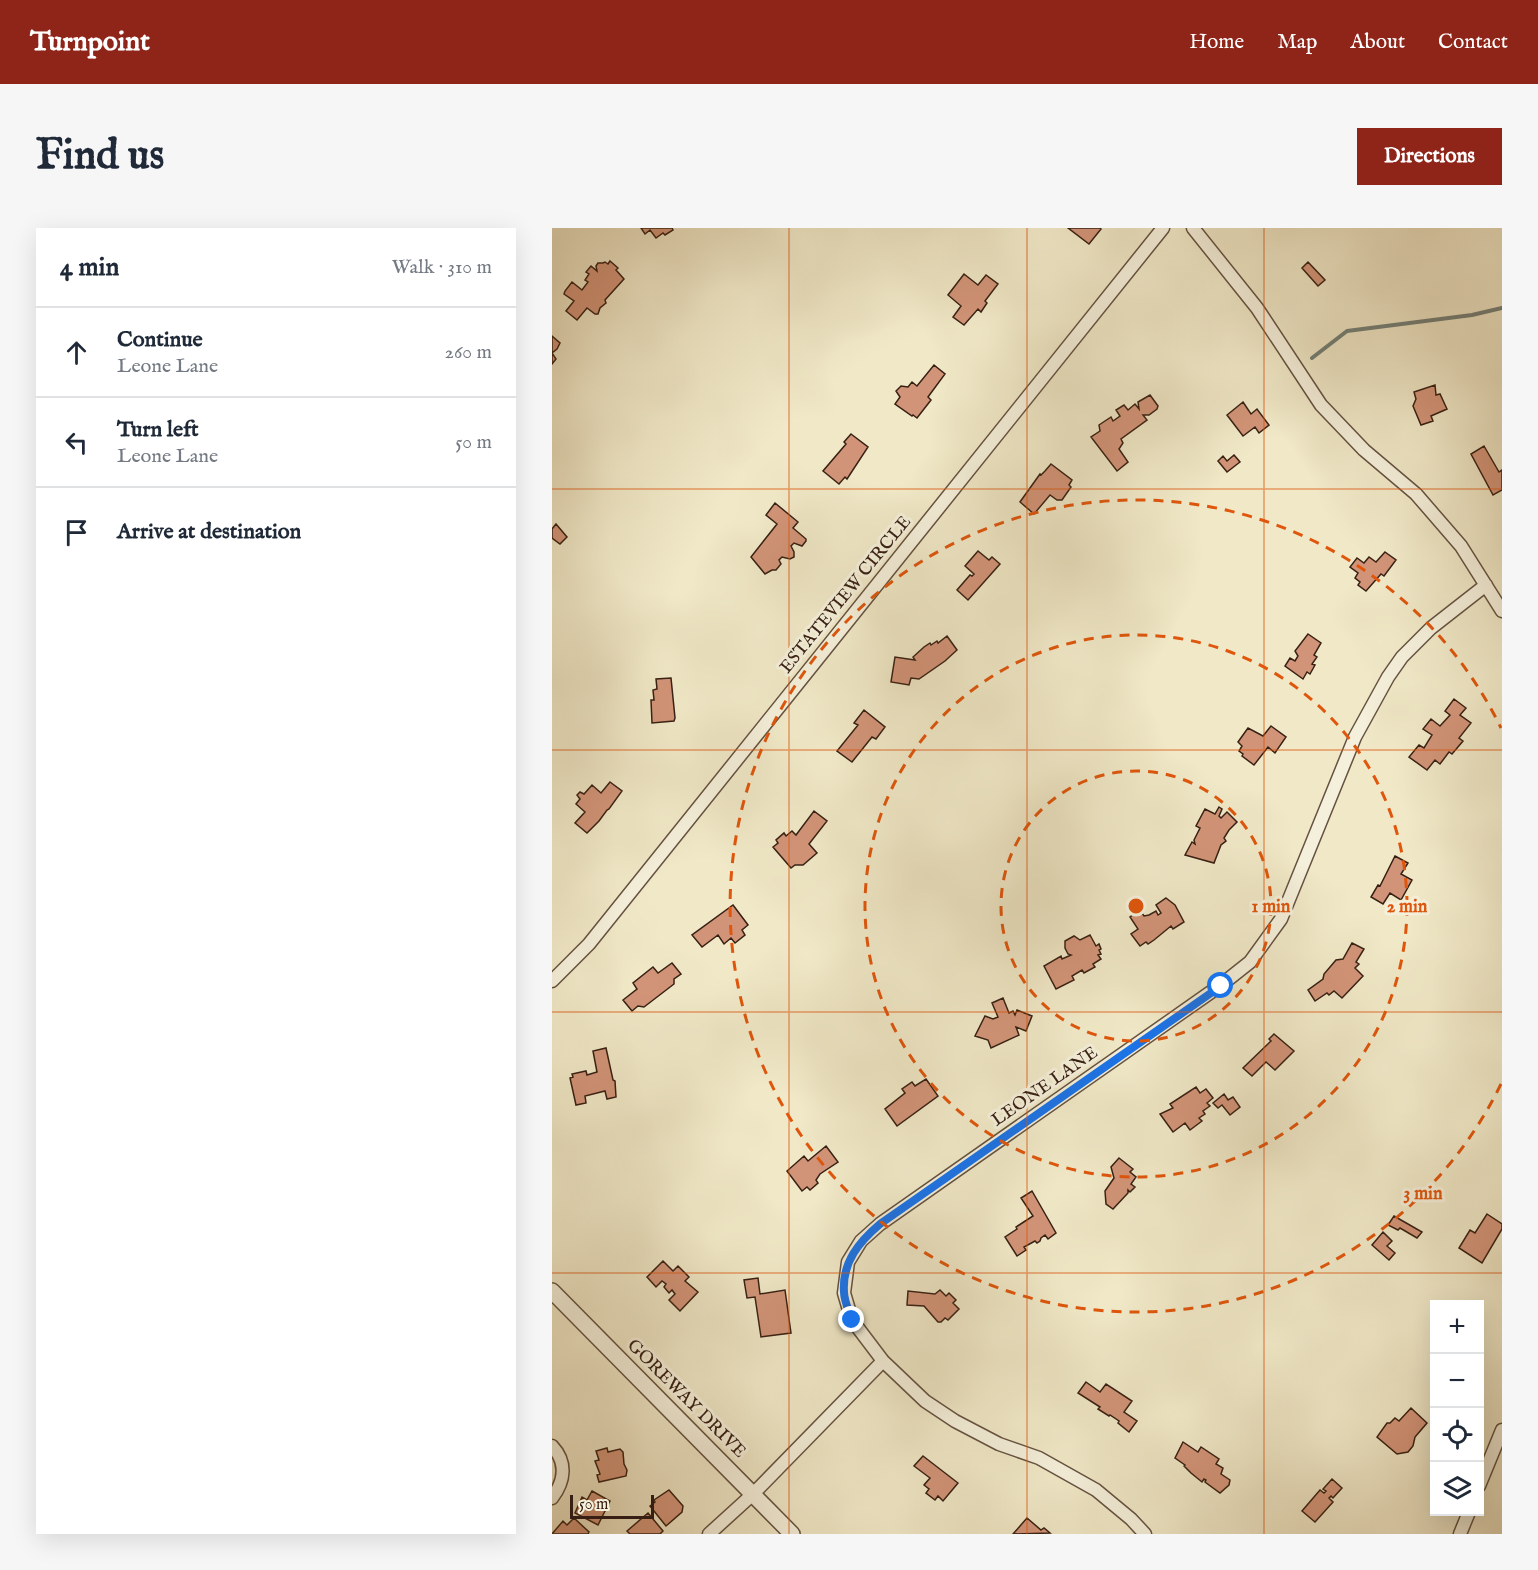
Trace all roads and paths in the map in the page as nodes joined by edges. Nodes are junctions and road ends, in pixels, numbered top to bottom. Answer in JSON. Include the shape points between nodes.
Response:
{"nodes":[{"id":1,"x":1163,"y":228,"type":"edge"},
{"id":2,"x":1193,"y":228,"type":"edge"},
{"id":3,"x":1486,"y":585,"type":"junction"},
{"id":4,"x":1502,"y":611,"type":"edge"},
{"id":5,"x":552,"y":981,"type":"edge"},
{"id":6,"x":552,"y":1291,"type":"edge"},
{"id":7,"x":883,"y":1361,"type":"junction"},
{"id":8,"x":1502,"y":1430,"type":"edge"},
{"id":9,"x":552,"y":1446,"type":"edge"},
{"id":10,"x":1484,"y":1474,"type":"edge"},
{"id":11,"x":753,"y":1494,"type":"junction"},
{"id":12,"x":552,"y":1498,"type":"edge"},
{"id":13,"x":1467,"y":1516,"type":"edge"},
{"id":14,"x":709,"y":1534,"type":"edge"},
{"id":15,"x":792,"y":1534,"type":"edge"},
{"id":16,"x":1145,"y":1534,"type":"edge"},
{"id":17,"x":1460,"y":1534,"type":"edge"}],
"edges":[{"from":1,"to":5,"type":"street","name":"ESTATEVIEW CIRCLE","via":[[589,944]]},
{"from":2,"to":3,"type":"street","via":[[1257,308],[1321,405],[1416,494],[1461,546]]},
{"from":3,"to":4,"type":"street"},
{"from":3,"to":7,"type":"street","name":"LEONE LANE","via":[[1431,628],[1388,677],[1355,737],[1281,919],[1250,962],[861,1240],[848,1262],[844,1293],[852,1320]]},
{"from":6,"to":11,"type":"street","name":"GOREWAY DRIVE"},
{"from":7,"to":11,"type":"street"},
{"from":7,"to":16,"type":"street","name":"LEONE LANE","via":[[925,1401],[955,1421],[999,1444],[1039,1458],[1096,1490]]},
{"from":8,"to":10,"type":"street"},
{"from":9,"to":12,"type":"street","via":[[563,1467],[562,1480]]},
{"from":11,"to":14,"type":"street"},
{"from":11,"to":15,"type":"street","name":"GOREWAY DRIVE"},
{"from":13,"to":17,"type":"street"}]}
